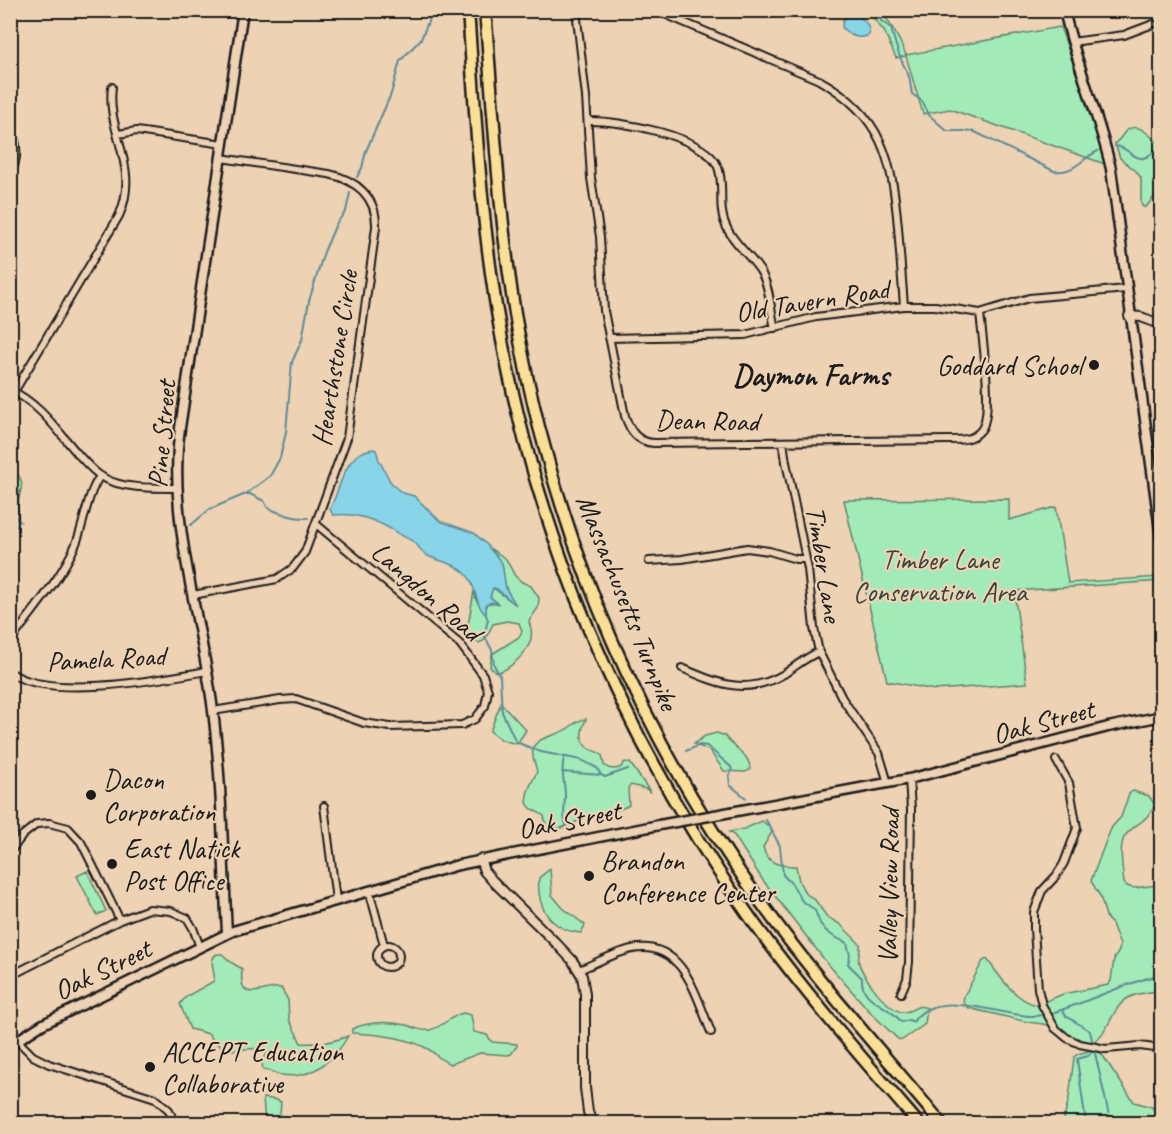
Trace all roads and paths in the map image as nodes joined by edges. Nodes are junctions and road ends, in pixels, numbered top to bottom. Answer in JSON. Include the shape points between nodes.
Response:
{"nodes":[{"id":1,"x":243,"y":10,"type":"edge"},
{"id":2,"x":468,"y":10,"type":"edge"},
{"id":3,"x":485,"y":10,"type":"edge"},
{"id":4,"x":576,"y":10,"type":"edge"},
{"id":5,"x":655,"y":10,"type":"edge"},
{"id":6,"x":1064,"y":10,"type":"edge"},
{"id":7,"x":1153,"y":24,"type":"dead end"},
{"id":8,"x":1072,"y":42,"type":"junction"},
{"id":9,"x":112,"y":87,"type":"dead end"},
{"id":10,"x":588,"y":121,"type":"junction"},
{"id":11,"x":10,"y":126,"type":"edge"},
{"id":12,"x":118,"y":134,"type":"junction"},
{"id":13,"x":223,"y":144,"type":"junction"},
{"id":14,"x":221,"y":158,"type":"junction"},
{"id":15,"x":10,"y":175,"type":"edge"},
{"id":16,"x":1126,"y":290,"type":"junction"},
{"id":17,"x":904,"y":306,"type":"junction"},
{"id":18,"x":980,"y":313,"type":"junction"},
{"id":19,"x":1130,"y":316,"type":"junction"},
{"id":20,"x":1161,"y":325,"type":"edge"},
{"id":21,"x":775,"y":328,"type":"junction"},
{"id":22,"x":609,"y":338,"type":"junction"},
{"id":23,"x":12,"y":391,"type":"edge"},
{"id":24,"x":783,"y":442,"type":"junction"},
{"id":25,"x":100,"y":476,"type":"junction"},
{"id":26,"x":176,"y":488,"type":"junction"},
{"id":27,"x":316,"y":524,"type":"junction"},
{"id":28,"x":1161,"y":544,"type":"edge"},
{"id":29,"x":806,"y":559,"type":"junction"},
{"id":30,"x":649,"y":561,"type":"dead end"},
{"id":31,"x":193,"y":595,"type":"junction"},
{"id":32,"x":10,"y":642,"type":"edge"},
{"id":33,"x":819,"y":652,"type":"junction"},
{"id":34,"x":682,"y":668,"type":"dead end"},
{"id":35,"x":207,"y":671,"type":"junction"},
{"id":36,"x":10,"y":672,"type":"edge"},
{"id":37,"x":213,"y":711,"type":"junction"},
{"id":38,"x":1161,"y":716,"type":"edge"},
{"id":39,"x":1056,"y":760,"type":"dead end"},
{"id":40,"x":909,"y":779,"type":"junction"},
{"id":41,"x":888,"y":783,"type":"junction"},
{"id":42,"x":324,"y":806,"type":"dead end"},
{"id":43,"x":10,"y":852,"type":"edge"},
{"id":44,"x":480,"y":859,"type":"junction"},
{"id":45,"x":369,"y":890,"type":"junction"},
{"id":46,"x":336,"y":900,"type":"junction"},
{"id":47,"x":120,"y":920,"type":"junction"},
{"id":48,"x":227,"y":933,"type":"junction"},
{"id":49,"x":384,"y":945,"type":"dead end"},
{"id":50,"x":200,"y":947,"type":"junction"},
{"id":51,"x":579,"y":970,"type":"junction"},
{"id":52,"x":10,"y":976,"type":"edge"},
{"id":53,"x":901,"y":993,"type":"dead end"},
{"id":54,"x":711,"y":1032,"type":"dead end"},
{"id":55,"x":14,"y":1042,"type":"edge"},
{"id":56,"x":1161,"y":1049,"type":"edge"},
{"id":57,"x":175,"y":1124,"type":"edge"},
{"id":58,"x":593,"y":1124,"type":"edge"},
{"id":59,"x":919,"y":1124,"type":"edge"},
{"id":60,"x":942,"y":1124,"type":"edge"}],
"edges":[{"from":1,"to":13,"type":"main road","name":"Pine Street"},
{"from":2,"to":59,"type":"highway","name":"Massachusetts Turnpike","via":[[485,227],[500,330],[538,489],[585,620],[633,726],[702,847],[782,961]]},
{"from":3,"to":60,"type":"highway","name":"Massachusetts Turnpike","via":[[501,207],[518,333],[557,490],[604,621],[664,746],[729,856],[803,959]]},
{"from":4,"to":10,"type":"street","name":"Dean Road"},
{"from":5,"to":17,"type":"street","via":[[819,80],[860,111],[881,142],[892,172]]},
{"from":6,"to":8,"type":"main road"},
{"from":7,"to":8,"type":"street","via":[[1124,34]]},
{"from":8,"to":16,"type":"main road","via":[[1108,154]]},
{"from":9,"to":12,"type":"street"},
{"from":10,"to":21,"type":"street","via":[[634,125],[682,140],[709,154],[720,176],[723,220],[733,239],[761,272]]},
{"from":10,"to":22,"type":"street","name":"Dean Road"},
{"from":11,"to":15,"type":"street","via":[[17,152]]},
{"from":12,"to":13,"type":"street","via":[[137,131]]},
{"from":12,"to":23,"type":"street","via":[[127,181],[122,209]]},
{"from":13,"to":14,"type":"main road","name":"Pine Street"},
{"from":14,"to":26,"type":"main road","name":"Pine Street","via":[[178,444]]},
{"from":14,"to":27,"type":"street","name":"Hearthstone Circle","via":[[341,177],[364,191],[374,210],[376,232],[348,432]]},
{"from":16,"to":18,"type":"street","name":"Old Tavern Road","via":[[1037,297]]},
{"from":16,"to":19,"type":"main road"},
{"from":17,"to":18,"type":"street","name":"Old Tavern Road"},
{"from":17,"to":21,"type":"street","name":"Old Tavern Road","via":[[838,313]]},
{"from":18,"to":24,"type":"street","name":"Dean Road","via":[[987,410],[983,428],[972,437]]},
{"from":19,"to":20,"type":"street","via":[[1141,316]]},
{"from":19,"to":28,"type":"main road"},
{"from":21,"to":22,"type":"street","name":"Old Tavern Road","via":[[736,335]]},
{"from":22,"to":24,"type":"street","name":"Dean Road","via":[[625,416],[638,438],[654,443]]},
{"from":23,"to":25,"type":"street","via":[[38,408]]},
{"from":24,"to":29,"type":"street","name":"Timber Lane"},
{"from":25,"to":26,"type":"street","via":[[123,484]]},
{"from":25,"to":32,"type":"street","name":"Pamela Road","via":[[93,486],[68,561]]},
{"from":26,"to":31,"type":"main road","name":"Pine Street"},
{"from":27,"to":31,"type":"street","name":"Hearthstone Circle","via":[[305,552],[283,576]]},
{"from":27,"to":37,"type":"street","name":"Langdon Road","via":[[460,644],[487,683],[485,706],[475,719],[462,725],[413,727],[373,725],[296,699]]},
{"from":29,"to":30,"type":"street","via":[[747,548]]},
{"from":29,"to":33,"type":"street","name":"Timber Lane"},
{"from":31,"to":35,"type":"main road","name":"Pine Street"},
{"from":33,"to":34,"type":"street","via":[[772,680],[751,686],[720,683]]},
{"from":33,"to":41,"type":"street","name":"Timber Lane","via":[[842,698],[879,753]]},
{"from":35,"to":36,"type":"street","name":"Pamela Road","via":[[143,681],[67,686],[33,683]]},
{"from":35,"to":37,"type":"main road","name":"Pine Street"},
{"from":37,"to":48,"type":"main road","name":"Pine Street"},
{"from":38,"to":40,"type":"main road","name":"Oak Street"},
{"from":39,"to":56,"type":"street","via":[[1069,783],[1077,828],[1061,870],[1036,905],[1034,929],[1040,997],[1055,1028],[1072,1041],[1089,1047]]},
{"from":40,"to":41,"type":"main road","name":"Oak Street"},
{"from":40,"to":53,"type":"street","name":"Valley View Road","via":[[909,962]]},
{"from":41,"to":44,"type":"main road","name":"Oak Street","bridge":true},
{"from":42,"to":46,"type":"street"},
{"from":43,"to":47,"type":"street","via":[[22,835],[37,824],[68,828],[81,842]]},
{"from":44,"to":45,"type":"main road","name":"Oak Street"},
{"from":44,"to":51,"type":"street","via":[[495,884]]},
{"from":45,"to":46,"type":"main road","name":"Oak Street"},
{"from":45,"to":49,"type":"street"},
{"from":46,"to":48,"type":"main road","name":"Oak Street"},
{"from":47,"to":50,"type":"street","via":[[149,909],[176,912],[190,921]]},
{"from":47,"to":52,"type":"street"},
{"from":48,"to":50,"type":"main road","name":"Oak Street"},
{"from":50,"to":55,"type":"main road","name":"Oak Street"},
{"from":51,"to":54,"type":"street","via":[[634,949],[661,952],[676,961],[688,976]]},
{"from":51,"to":58,"type":"street","via":[[585,994],[585,1097]]},
{"from":55,"to":57,"type":"street","via":[[48,1064],[155,1098],[169,1110]]}]}
